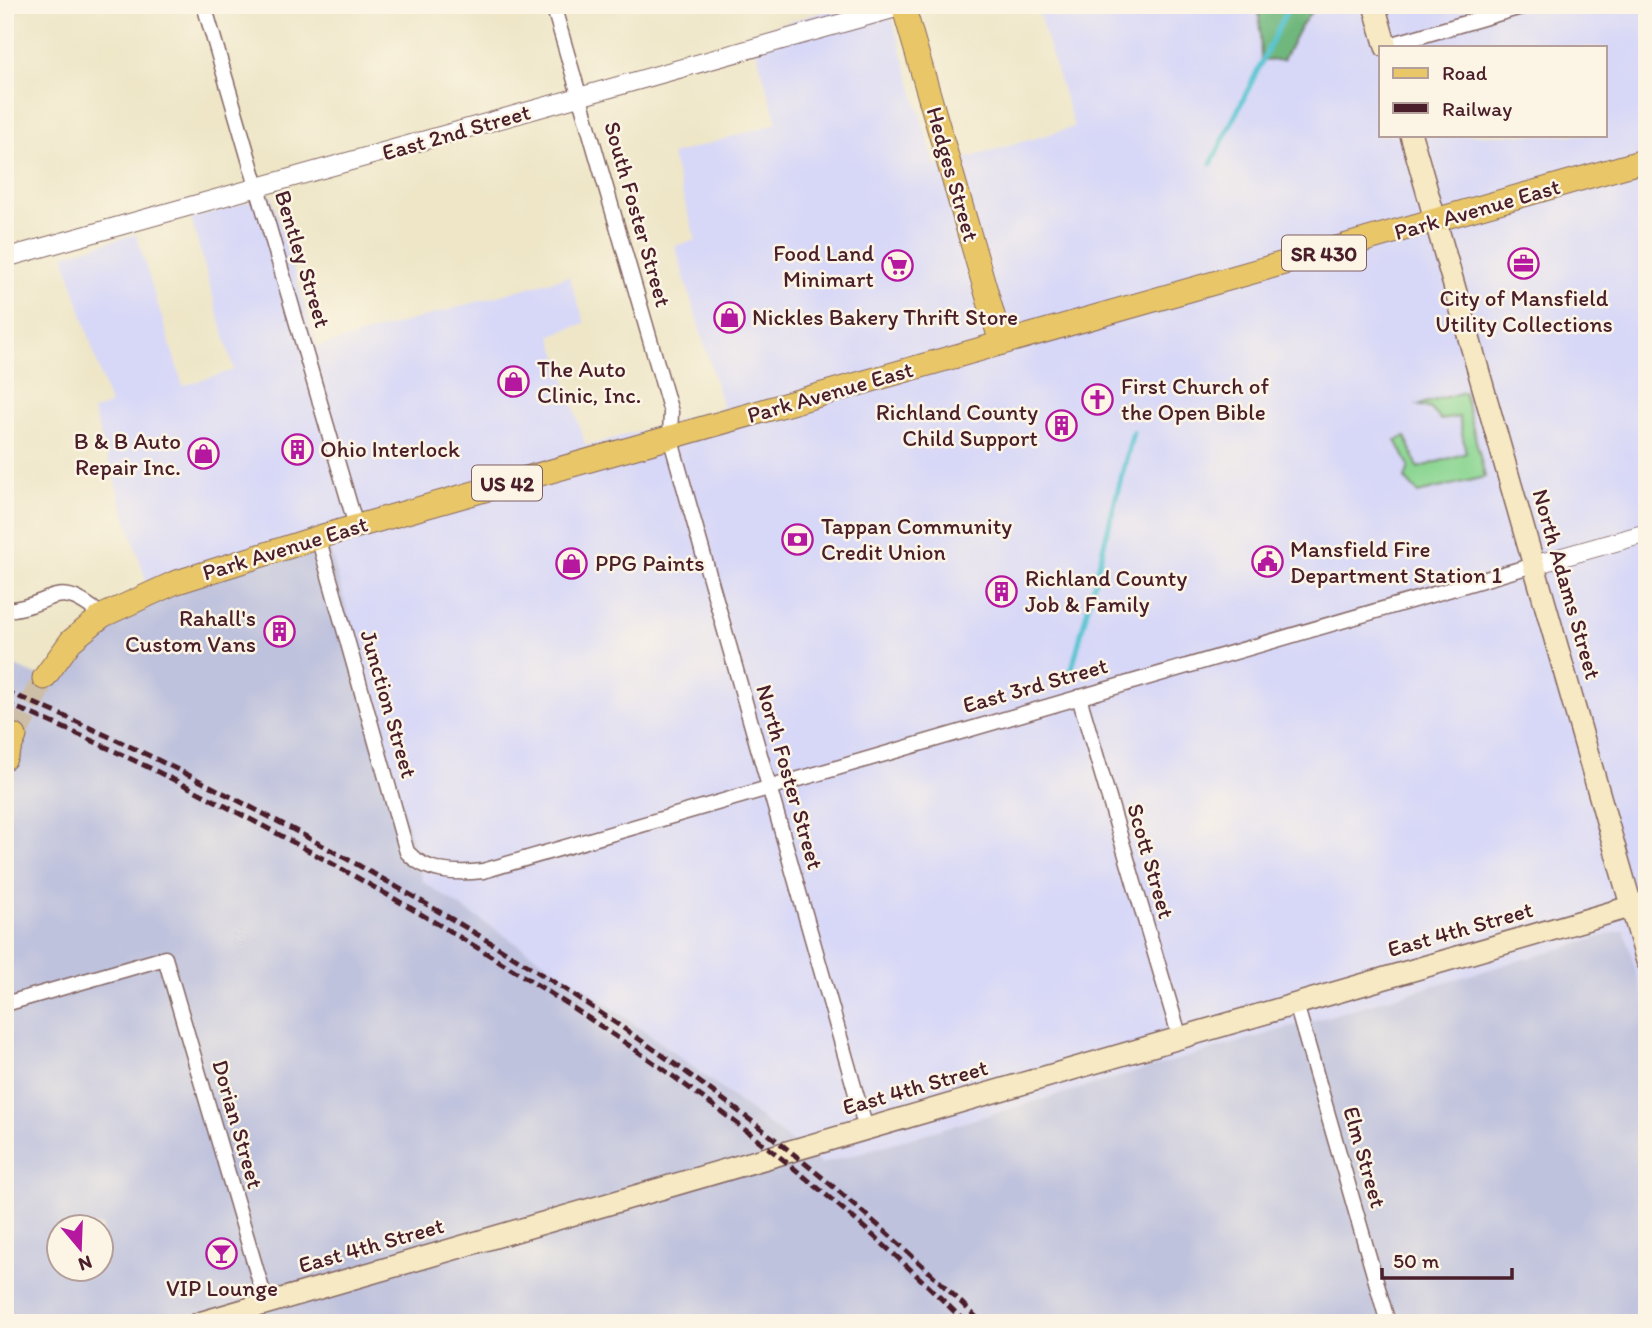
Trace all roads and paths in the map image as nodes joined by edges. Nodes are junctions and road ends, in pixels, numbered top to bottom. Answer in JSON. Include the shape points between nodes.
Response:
{"nodes":[{"id":1,"x":204,"y":5,"type":"edge"},
{"id":2,"x":553,"y":5,"type":"edge"},
{"id":3,"x":1374,"y":5,"type":"edge"},
{"id":4,"x":1528,"y":5,"type":"edge"},
{"id":5,"x":904,"y":6,"type":"edge"},
{"id":6,"x":1386,"y":46,"type":"edge"},
{"id":7,"x":1389,"y":46,"type":"edge"},
{"id":8,"x":581,"y":97,"type":"junction"},
{"id":9,"x":1411,"y":136,"type":"edge"},
{"id":10,"x":1647,"y":160,"type":"edge"},
{"id":11,"x":258,"y":187,"type":"junction"},
{"id":12,"x":1435,"y":222,"type":"junction"},
{"id":13,"x":5,"y":258,"type":"edge"},
{"id":14,"x":1001,"y":343,"type":"junction"},
{"id":15,"x":670,"y":437,"type":"junction"},
{"id":16,"x":356,"y":526,"type":"junction"},
{"id":17,"x":1647,"y":533,"type":"edge"},
{"id":18,"x":318,"y":537,"type":"junction"},
{"id":19,"x":1534,"y":565,"type":"junction"},
{"id":20,"x":5,"y":610,"type":"edge"},
{"id":21,"x":102,"y":616,"type":"junction"},
{"id":22,"x":44,"y":678,"type":"tunnel mouth"},
{"id":23,"x":1079,"y":697,"type":"junction"},
{"id":24,"x":15,"y":736,"type":"tunnel mouth"},
{"id":25,"x":5,"y":758,"type":"edge"},
{"id":26,"x":769,"y":787,"type":"junction"},
{"id":27,"x":435,"y":869,"type":"joint"},
{"id":28,"x":1639,"y":904,"type":"edge"},
{"id":29,"x":1647,"y":961,"type":"edge"},
{"id":30,"x":5,"y":1004,"type":"edge"},
{"id":31,"x":1296,"y":1004,"type":"junction"},
{"id":32,"x":1180,"y":1038,"type":"junction"},
{"id":33,"x":866,"y":1129,"type":"junction"},
{"id":34,"x":267,"y":1303,"type":"junction"},
{"id":35,"x":199,"y":1323,"type":"edge"},
{"id":36,"x":1388,"y":1323,"type":"edge"}],
"edges":[{"from":1,"to":11,"type":"street","name":"Bentley Street"},
{"from":2,"to":8,"type":"street","name":"South Foster Street"},
{"from":3,"to":6,"type":"main road"},
{"from":4,"to":7,"type":"street"},
{"from":5,"to":8,"type":"street","name":"East 2nd Street"},
{"from":5,"to":14,"type":"main road","name":"Hedges Street"},
{"from":8,"to":11,"type":"street","name":"East 2nd Street"},
{"from":8,"to":15,"type":"street","name":"South Foster Street","via":[[671,412]]},
{"from":9,"to":12,"type":"main road","name":"North Adams Street"},
{"from":10,"to":12,"type":"main road","name":"Park Avenue East","number":"SR 430"},
{"from":11,"to":13,"type":"street","name":"East 2nd Street"},
{"from":11,"to":16,"type":"street","name":"Bentley Street"},
{"from":12,"to":14,"type":"main road","name":"Park Avenue East","number":"SR 430"},
{"from":12,"to":19,"type":"main road","name":"North Adams Street"},
{"from":14,"to":15,"type":"main road","name":"Park Avenue East","number":"US 42"},
{"from":15,"to":16,"type":"main road","name":"Park Avenue East","number":"US 42"},
{"from":15,"to":26,"type":"street","name":"North Foster Street"},
{"from":16,"to":18,"type":"main road","name":"Park Avenue East","number":"US 42"},
{"from":17,"to":19,"type":"street","name":"East 3rd Street"},
{"from":18,"to":21,"type":"main road","name":"Park Avenue East","number":"US 42","via":[[174,583]]},
{"from":18,"to":27,"type":"street","name":"Junction Street","via":[[407,852]]},
{"from":19,"to":23,"type":"street","name":"East 3rd Street"},
{"from":19,"to":28,"type":"main road","name":"North Adams Street"},
{"from":20,"to":21,"type":"street","via":[[61,594],[85,601]]},
{"from":21,"to":22,"type":"main road","name":"Park Avenue East","number":"US 42","via":[[71,641]]},
{"from":23,"to":26,"type":"street","name":"East 3rd Street"},
{"from":23,"to":32,"type":"street","name":"Scott Street"},
{"from":24,"to":25,"type":"main road"},
{"from":26,"to":27,"type":"street","name":"East 3rd Street","via":[[483,871]]},
{"from":26,"to":33,"type":"street","name":"North Foster Street"},
{"from":28,"to":29,"type":"main road","name":"North Adams Street"},
{"from":28,"to":31,"type":"main road","name":"East 4th Street"},
{"from":30,"to":34,"type":"street","name":"Dorian Street","via":[[165,958]]},
{"from":31,"to":32,"type":"main road","name":"East 4th Street"},
{"from":31,"to":36,"type":"street","name":"Elm Street"},
{"from":32,"to":33,"type":"main road","name":"East 4th Street"},
{"from":33,"to":34,"type":"main road","name":"East 4th Street"},
{"from":34,"to":35,"type":"main road","name":"East 4th Street"}]}
